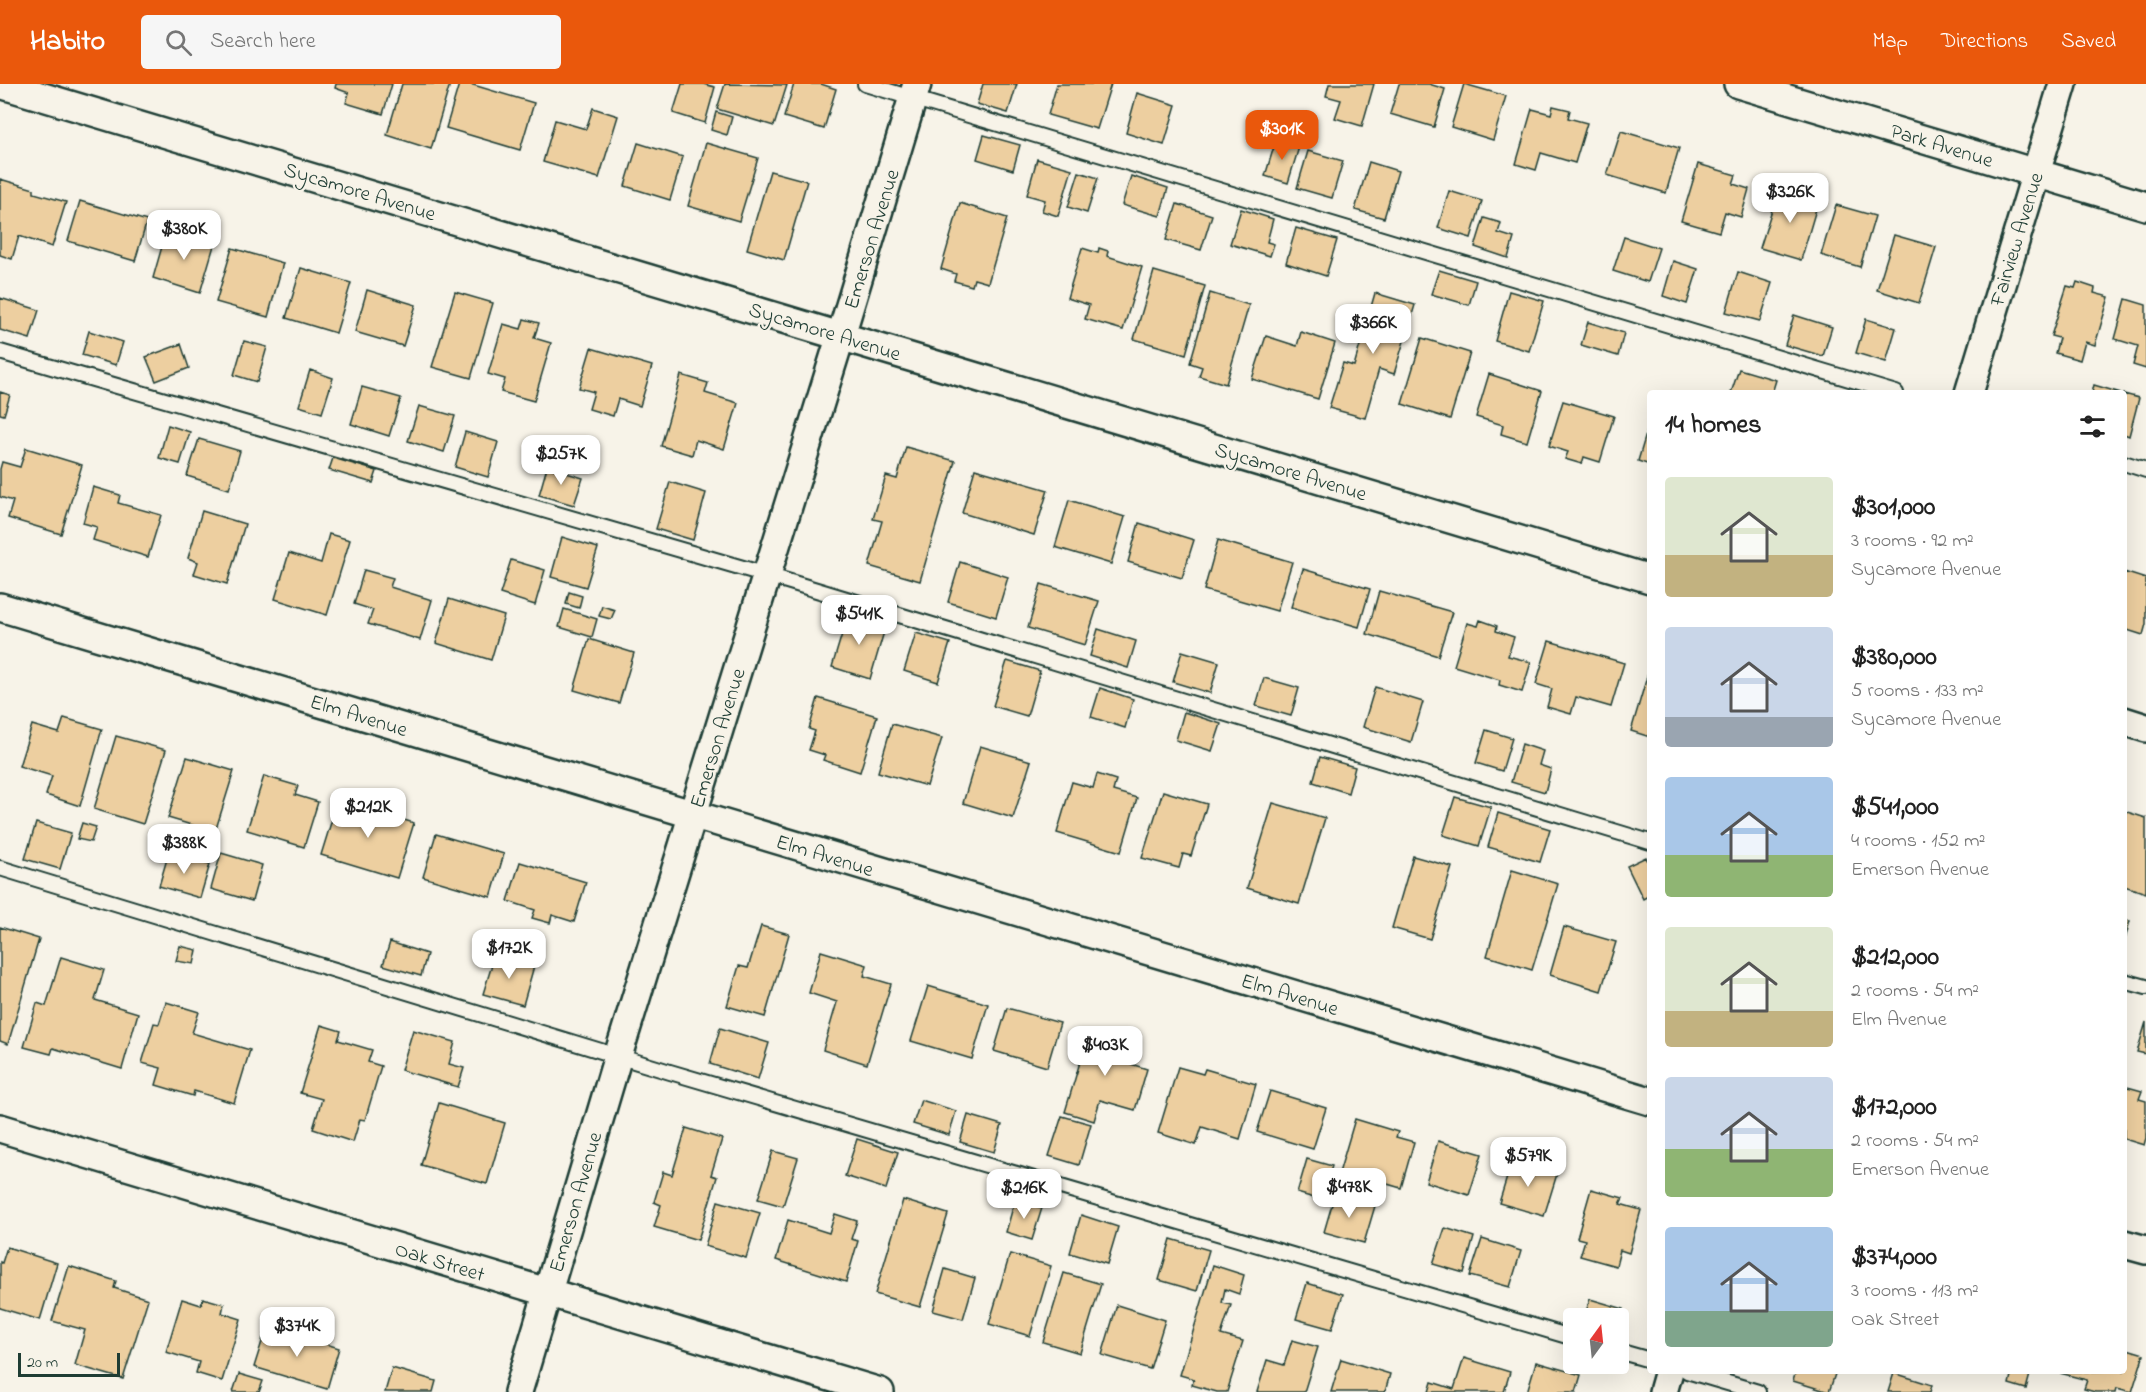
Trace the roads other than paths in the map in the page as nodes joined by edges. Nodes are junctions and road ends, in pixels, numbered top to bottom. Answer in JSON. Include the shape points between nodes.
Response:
{"nodes":[{"id":1,"x":0,"y":84,"type":"edge"},
{"id":2,"x":865,"y":84,"type":"edge"},
{"id":3,"x":1738,"y":84,"type":"edge"},
{"id":4,"x":2062,"y":84,"type":"edge"},
{"id":5,"x":915,"y":91,"type":"edge"},
{"id":6,"x":2036,"y":173,"type":"junction"},
{"id":7,"x":2146,"y":206,"type":"edge"},
{"id":8,"x":842,"y":335,"type":"junction"},
{"id":9,"x":0,"y":352,"type":"edge"},
{"id":10,"x":1886,"y":390,"type":"edge"},
{"id":11,"x":1970,"y":390,"type":"edge"},
{"id":12,"x":2127,"y":464,"type":"edge"},
{"id":13,"x":2146,"y":470,"type":"edge"},
{"id":14,"x":767,"y":575,"type":"junction"},
{"id":15,"x":1647,"y":578,"type":"edge"},
{"id":16,"x":0,"y":607,"type":"edge"},
{"id":17,"x":2127,"y":722,"type":"edge"},
{"id":18,"x":2146,"y":728,"type":"edge"},
{"id":19,"x":693,"y":816,"type":"junction"},
{"id":20,"x":1647,"y":841,"type":"edge"},
{"id":21,"x":0,"y":868,"type":"edge"},
{"id":22,"x":2127,"y":982,"type":"edge"},
{"id":23,"x":2146,"y":987,"type":"edge"},
{"id":24,"x":618,"y":1056,"type":"junction"},
{"id":25,"x":1647,"y":1100,"type":"edge"},
{"id":26,"x":0,"y":1128,"type":"edge"},
{"id":27,"x":2127,"y":1245,"type":"edge"},
{"id":28,"x":2146,"y":1250,"type":"edge"},
{"id":29,"x":548,"y":1293,"type":"junction"},
{"id":30,"x":1563,"y":1335,"type":"edge"},
{"id":31,"x":1629,"y":1354,"type":"edge"},
{"id":32,"x":1647,"y":1359,"type":"edge"},
{"id":33,"x":1668,"y":1374,"type":"edge"},
{"id":34,"x":1697,"y":1374,"type":"edge"},
{"id":35,"x":518,"y":1392,"type":"edge"},
{"id":36,"x":880,"y":1392,"type":"edge"},
{"id":37,"x":1663,"y":1392,"type":"edge"},
{"id":38,"x":1758,"y":1392,"type":"edge"}],
"edges":[{"from":1,"to":8,"type":"street","name":"Sycamore Avenue"},
{"from":2,"to":5,"type":"lane"},
{"from":3,"to":6,"type":"street","name":"Park Avenue"},
{"from":4,"to":6,"type":"street","name":"Fairview Avenue"},
{"from":5,"to":8,"type":"street","name":"Emerson Avenue"},
{"from":5,"to":10,"type":"lane"},
{"from":6,"to":7,"type":"street","name":"Park Avenue"},
{"from":6,"to":11,"type":"street","name":"Fairview Avenue"},
{"from":8,"to":14,"type":"street","name":"Emerson Avenue"},
{"from":8,"to":15,"type":"street","name":"Sycamore Avenue"},
{"from":9,"to":14,"type":"lane"},
{"from":12,"to":13,"type":"lane"},
{"from":14,"to":19,"type":"street","name":"Emerson Avenue"},
{"from":14,"to":20,"type":"lane"},
{"from":16,"to":19,"type":"street","name":"Elm Avenue"},
{"from":17,"to":18,"type":"street"},
{"from":19,"to":24,"type":"street","name":"Emerson Avenue"},
{"from":19,"to":25,"type":"street","name":"Elm Avenue"},
{"from":21,"to":24,"type":"lane"},
{"from":22,"to":23,"type":"lane"},
{"from":24,"to":29,"type":"street","name":"Emerson Avenue"},
{"from":24,"to":30,"type":"lane"},
{"from":26,"to":29,"type":"street","name":"Oak Street"},
{"from":27,"to":28,"type":"street"},
{"from":29,"to":35,"type":"street","name":"Emerson Avenue"},
{"from":29,"to":36,"type":"street","name":"Oak Street"},
{"from":31,"to":32,"type":"lane"},
{"from":33,"to":37,"type":"street"},
{"from":34,"to":38,"type":"lane"}]}
